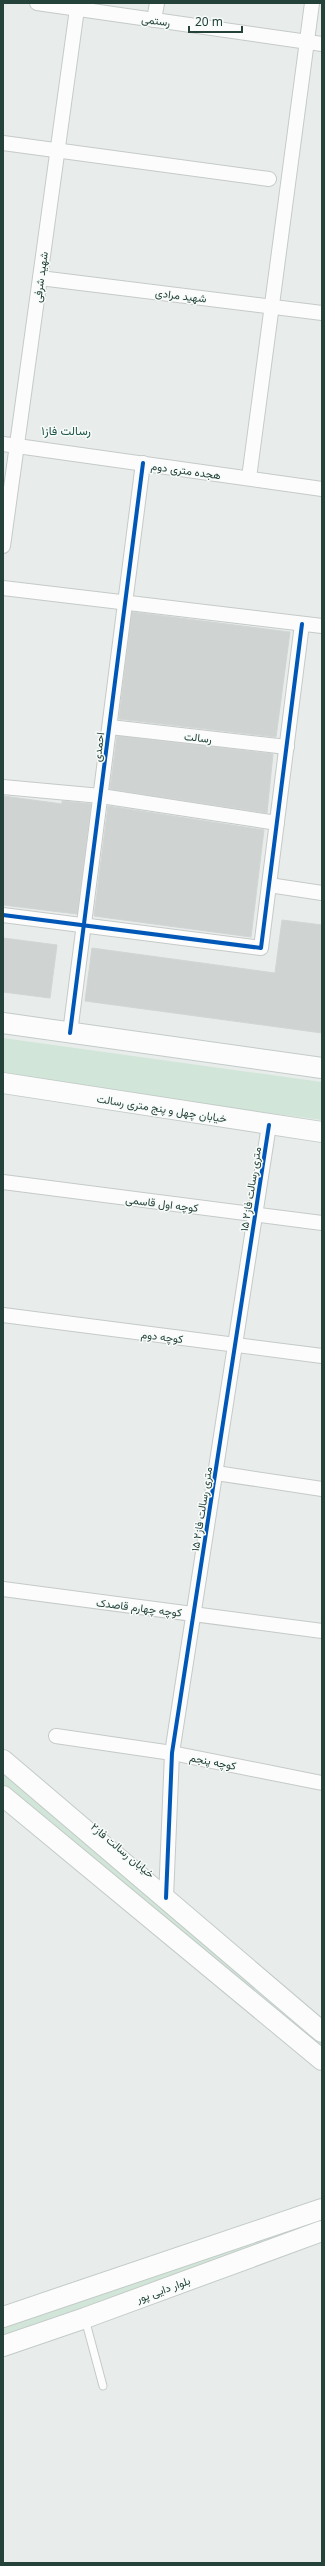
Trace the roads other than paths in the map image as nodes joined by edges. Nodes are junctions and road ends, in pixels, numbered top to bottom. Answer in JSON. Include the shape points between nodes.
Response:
{"nodes":[{"id":1,"x":38,"y":3,"type":"edge"},
{"id":2,"x":157,"y":3,"type":"edge"},
{"id":3,"x":312,"y":3,"type":"edge"},
{"id":4,"x":77,"y":9,"type":"junction"},
{"id":5,"x":154,"y":20,"type":"junction"},
{"id":6,"x":307,"y":42,"type":"junction"},
{"id":7,"x":322,"y":44,"type":"edge"},
{"id":8,"x":3,"y":143,"type":"edge"},
{"id":9,"x":58,"y":150,"type":"junction"},
{"id":10,"x":269,"y":179,"type":"dead end"},
{"id":11,"x":40,"y":278,"type":"junction"},
{"id":12,"x":272,"y":307,"type":"junction"},
{"id":13,"x":322,"y":313,"type":"edge"},
{"id":14,"x":3,"y":444,"type":"edge"},
{"id":15,"x":17,"y":446,"type":"junction"},
{"id":16,"x":143,"y":464,"type":"junction"},
{"id":17,"x":249,"y":478,"type":"junction"},
{"id":18,"x":322,"y":489,"type":"edge"},
{"id":19,"x":3,"y":546,"type":"edge"},
{"id":20,"x":3,"y":588,"type":"edge"},
{"id":21,"x":124,"y":602,"type":"junction"},
{"id":22,"x":302,"y":624,"type":"junction"},
{"id":23,"x":322,"y":626,"type":"edge"},
{"id":24,"x":110,"y":727,"type":"junction"},
{"id":25,"x":286,"y":747,"type":"junction"},
{"id":26,"x":3,"y":787,"type":"edge"},
{"id":27,"x":101,"y":796,"type":"junction"},
{"id":28,"x":277,"y":823,"type":"junction"},
{"id":29,"x":269,"y":885,"type":"junction"},
{"id":30,"x":322,"y":893,"type":"edge"},
{"id":31,"x":3,"y":915,"type":"edge"},
{"id":32,"x":84,"y":926,"type":"junction"},
{"id":33,"x":3,"y":1024,"type":"edge"},
{"id":34,"x":70,"y":1033,"type":"junction"},
{"id":35,"x":322,"y":1068,"type":"edge"},
{"id":36,"x":3,"y":1083,"type":"edge"},
{"id":37,"x":269,"y":1125,"type":"junction"},
{"id":38,"x":322,"y":1132,"type":"edge"},
{"id":39,"x":3,"y":1182,"type":"edge"},
{"id":40,"x":256,"y":1215,"type":"junction"},
{"id":41,"x":322,"y":1223,"type":"edge"},
{"id":42,"x":3,"y":1315,"type":"edge"},
{"id":43,"x":236,"y":1345,"type":"junction"},
{"id":44,"x":322,"y":1356,"type":"edge"},
{"id":45,"x":216,"y":1473,"type":"junction"},
{"id":46,"x":322,"y":1489,"type":"edge"},
{"id":47,"x":3,"y":1590,"type":"edge"},
{"id":48,"x":194,"y":1615,"type":"junction"},
{"id":49,"x":322,"y":1631,"type":"edge"},
{"id":50,"x":56,"y":1736,"type":"dead end"},
{"id":51,"x":172,"y":1753,"type":"junction"},
{"id":52,"x":3,"y":1760,"type":"edge"},
{"id":53,"x":322,"y":1783,"type":"edge"},
{"id":54,"x":3,"y":1796,"type":"edge"},
{"id":55,"x":166,"y":1898,"type":"junction"},
{"id":56,"x":322,"y":2032,"type":"edge"},
{"id":57,"x":322,"y":2060,"type":"edge"},
{"id":58,"x":322,"y":2195,"type":"edge"},
{"id":59,"x":322,"y":2209,"type":"edge"},
{"id":60,"x":292,"y":2220,"type":"junction"},
{"id":61,"x":322,"y":2231,"type":"edge"},
{"id":62,"x":3,"y":2317,"type":"edge"},
{"id":63,"x":85,"y":2318,"type":"junction"},
{"id":64,"x":3,"y":2346,"type":"edge"},
{"id":65,"x":102,"y":2386,"type":"dead end"}],
"edges":[{"from":1,"to":4,"type":"street","name":"رستمی"},
{"from":2,"to":5,"type":"street"},
{"from":3,"to":6,"type":"street"},
{"from":4,"to":5,"type":"street","name":"رستمی"},
{"from":4,"to":9,"type":"street","name":"شهید شرفی"},
{"from":5,"to":6,"type":"street","name":"رستمی"},
{"from":6,"to":7,"type":"street","name":"رستمی"},
{"from":6,"to":12,"type":"street"},
{"from":8,"to":9,"type":"street"},
{"from":9,"to":10,"type":"street"},
{"from":9,"to":11,"type":"street","name":"شهید شرفی"},
{"from":11,"to":12,"type":"street","name":"شهید مرادی"},
{"from":11,"to":15,"type":"street","name":"شهید شرفی"},
{"from":12,"to":13,"type":"street","name":"شهید مرادی"},
{"from":12,"to":17,"type":"street"},
{"from":14,"to":15,"type":"street","name":"هجده متری دوم"},
{"from":15,"to":16,"type":"street","name":"هجده متری دوم"},
{"from":15,"to":19,"type":"street","name":"شهید شرفی"},
{"from":16,"to":17,"type":"street","name":"هجده متری دوم"},
{"from":16,"to":21,"type":"street","name":"احمدی"},
{"from":17,"to":18,"type":"street","name":"هجده متری دوم"},
{"from":20,"to":21,"type":"street"},
{"from":21,"to":22,"type":"street"},
{"from":21,"to":24,"type":"street","name":"احمدی"},
{"from":22,"to":23,"type":"street"},
{"from":22,"to":25,"type":"street"},
{"from":24,"to":25,"type":"street","name":"رسالت"},
{"from":24,"to":27,"type":"street","name":"احمدی"},
{"from":25,"to":28,"type":"street"},
{"from":26,"to":27,"type":"street"},
{"from":27,"to":28,"type":"street"},
{"from":27,"to":32,"type":"street","name":"احمدی"},
{"from":28,"to":29,"type":"street"},
{"from":29,"to":30,"type":"street"},
{"from":29,"to":32,"type":"street","via":[[261,948]]},
{"from":31,"to":32,"type":"street"},
{"from":32,"to":34,"type":"street","name":"احمدی"},
{"from":33,"to":34,"type":"main road"},
{"from":34,"to":35,"type":"main road"},
{"from":36,"to":37,"type":"main road","name":"خیابان چهل و پنج متری رسالت"},
{"from":37,"to":38,"type":"main road","name":"خیابان چهل و پنج متری رسالت"},
{"from":37,"to":40,"type":"street","name":"۱۵ متری رسالت فاز۲"},
{"from":39,"to":40,"type":"street","name":"کوچه اول قاسمی"},
{"from":40,"to":41,"type":"street","name":"کوچه اول قاسمی"},
{"from":40,"to":43,"type":"street","name":"۱۵ متری رسالت فاز۲"},
{"from":42,"to":43,"type":"street","name":"کوچه دوم"},
{"from":43,"to":44,"type":"street","name":"کوچه دوم"},
{"from":43,"to":45,"type":"street","name":"۱۵ متری رسالت فاز۲"},
{"from":45,"to":46,"type":"street"},
{"from":45,"to":48,"type":"street","name":"۱۵ متری رسالت فاز۲"},
{"from":47,"to":48,"type":"street","name":"کوچه چهارم قاصدک"},
{"from":48,"to":49,"type":"street","name":"کوچه چهارم قاصدک"},
{"from":48,"to":51,"type":"street","name":"۱۵ متری رسالت فاز۲"},
{"from":50,"to":51,"type":"street","name":"کوچه پنجم"},
{"from":51,"to":53,"type":"street","name":"کوچه پنجم"},
{"from":51,"to":55,"type":"street","name":"۱۵ متری رسالت فاز۲"},
{"from":52,"to":55,"type":"main road","name":"خیابان رسالت فاز۲"},
{"from":54,"to":57,"type":"main road"},
{"from":55,"to":56,"type":"main road","name":"خیابان رسالت فاز۲"},
{"from":58,"to":60,"type":"main road"},
{"from":59,"to":60,"type":"main road"},
{"from":60,"to":62,"type":"main road"},
{"from":61,"to":63,"type":"main road","name":"بلوار دایی پور"},
{"from":63,"to":64,"type":"main road","name":"بلوار دایی پور"},
{"from":63,"to":65,"type":"lane"}]}
